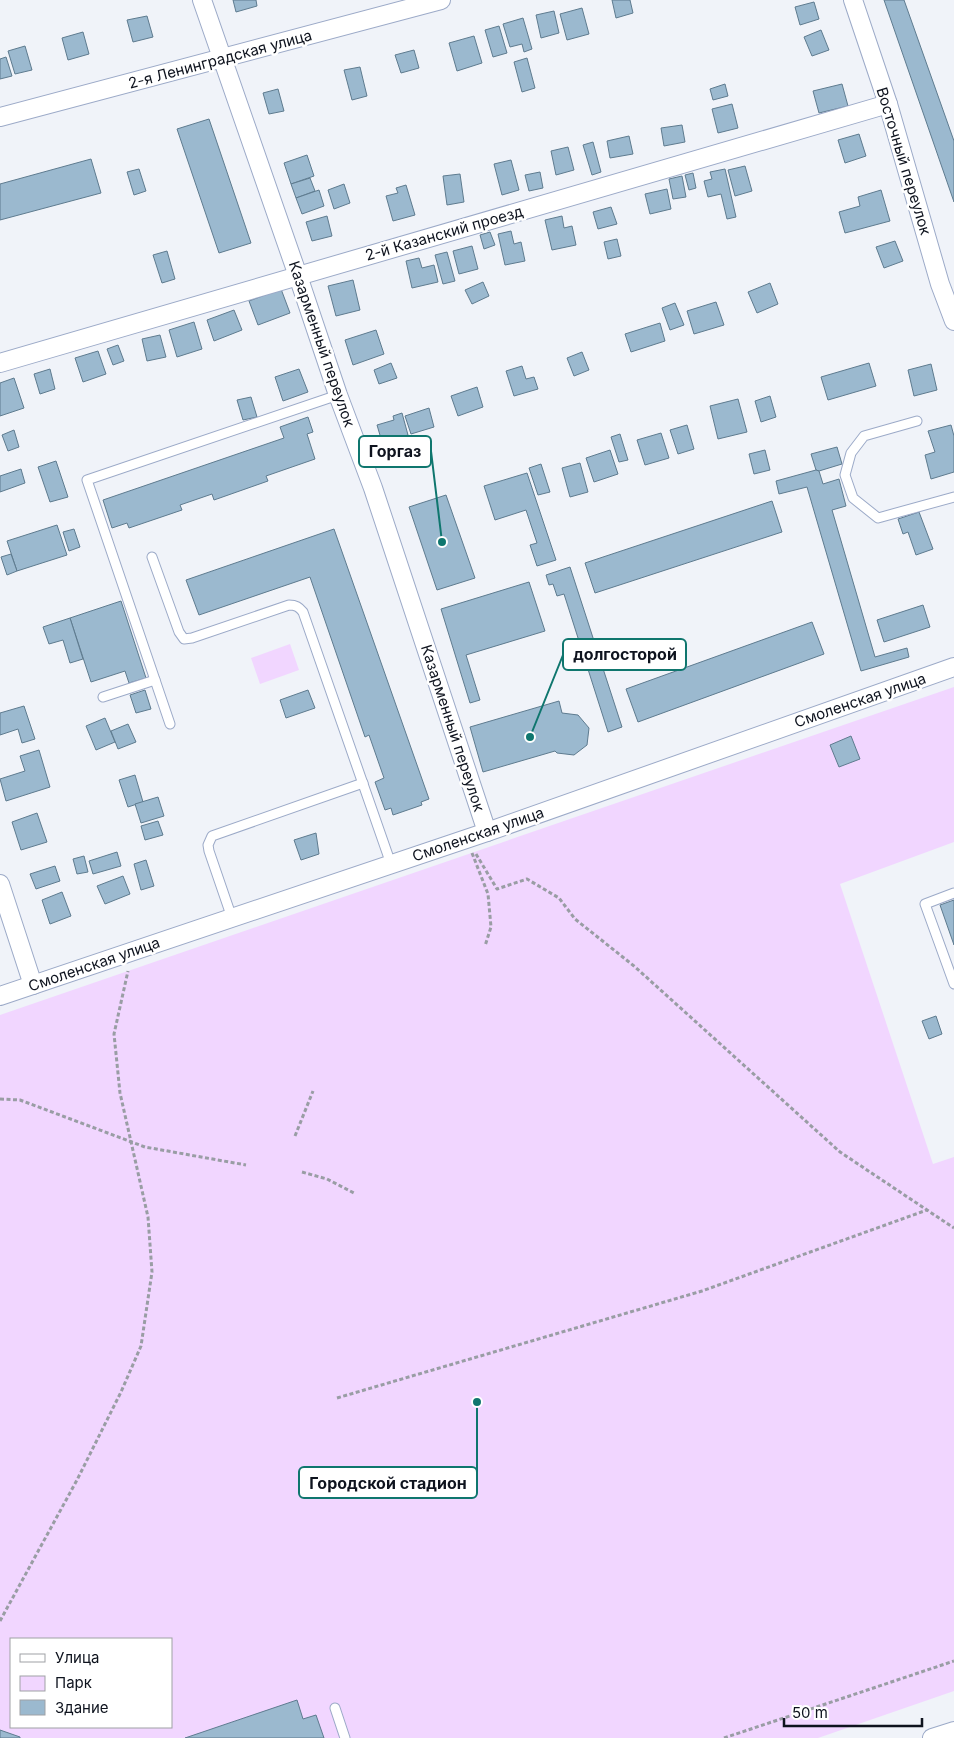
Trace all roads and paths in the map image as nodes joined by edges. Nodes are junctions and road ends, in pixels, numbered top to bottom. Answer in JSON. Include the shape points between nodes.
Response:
{"nodes":[{"id":1,"x":202,"y":0,"type":"edge"},
{"id":2,"x":441,"y":0,"type":"edge"},
{"id":3,"x":853,"y":0,"type":"edge"},
{"id":4,"x":223,"y":58,"type":"junction"},
{"id":5,"x":888,"y":104,"type":"junction"},
{"id":6,"x":0,"y":117,"type":"edge"},
{"id":7,"x":298,"y":276,"type":"junction"},
{"id":8,"x":953,"y":314,"type":"edge"},
{"id":9,"x":0,"y":363,"type":"edge"},
{"id":10,"x":338,"y":395,"type":"junction"},
{"id":11,"x":917,"y":420,"type":"dead end"},
{"id":12,"x":954,"y":497,"type":"edge"},
{"id":13,"x":152,"y":556,"type":"dead end"},
{"id":14,"x":954,"y":666,"type":"edge"},
{"id":15,"x":155,"y":680,"type":"junction"},
{"id":16,"x":104,"y":698,"type":"dead end"},
{"id":17,"x":170,"y":724,"type":"dead end"},
{"id":18,"x":363,"y":783,"type":"junction"},
{"id":19,"x":487,"y":832,"type":"junction"},
{"id":20,"x":466,"y":839,"type":"junction"},
{"id":21,"x":391,"y":864,"type":"junction"},
{"id":22,"x":0,"y":884,"type":"edge"},
{"id":23,"x":954,"y":894,"type":"edge"},
{"id":24,"x":232,"y":918,"type":"junction"},
{"id":25,"x":484,"y":946,"type":"dead end"},
{"id":26,"x":134,"y":951,"type":"junction"},
{"id":27,"x":954,"y":984,"type":"edge"},
{"id":28,"x":33,"y":985,"type":"junction"},
{"id":29,"x":0,"y":996,"type":"edge"},
{"id":30,"x":313,"y":1091,"type":"dead end"},
{"id":31,"x":0,"y":1099,"type":"edge"},
{"id":32,"x":295,"y":1136,"type":"dead end"},
{"id":33,"x":130,"y":1141,"type":"junction"},
{"id":34,"x":246,"y":1166,"type":"dead end"},
{"id":35,"x":302,"y":1172,"type":"dead end"},
{"id":36,"x":354,"y":1193,"type":"dead end"},
{"id":37,"x":927,"y":1210,"type":"junction"},
{"id":38,"x":954,"y":1228,"type":"edge"},
{"id":39,"x":337,"y":1398,"type":"dead end"},
{"id":40,"x":0,"y":1621,"type":"edge"},
{"id":41,"x":954,"y":1661,"type":"edge"},
{"id":42,"x":334,"y":1708,"type":"dead end"},
{"id":43,"x":345,"y":1738,"type":"edge"},
{"id":44,"x":724,"y":1738,"type":"edge"}],
"edges":[{"from":1,"to":4,"type":"street","name":"Казарменный переулок"},
{"from":2,"to":4,"type":"street","name":"2-я Ленинградская улица"},
{"from":3,"to":5,"type":"street","name":"Восточный переулок"},
{"from":4,"to":6,"type":"street","name":"2-я Ленинградская улица"},
{"from":4,"to":7,"type":"street","name":"Казарменный переулок"},
{"from":5,"to":7,"type":"street","name":"2-й Казанский проезд"},
{"from":5,"to":8,"type":"street","name":"Восточный переулок","via":[[940,284]]},
{"from":7,"to":9,"type":"street","name":"2-й Казанский проезд"},
{"from":7,"to":10,"type":"street","name":"Казарменный переулок"},
{"from":10,"to":15,"type":"lane","via":[[86,480]]},
{"from":10,"to":19,"type":"street","name":"Казарменный переулок","via":[[373,488]]},
{"from":11,"to":12,"type":"lane","via":[[864,436],[851,453],[845,475],[854,498],[878,518]]},
{"from":13,"to":18,"type":"lane","via":[[184,638],[289,605],[300,608]]},
{"from":14,"to":19,"type":"street","name":"Смоленская улица"},
{"from":15,"to":16,"type":"lane"},
{"from":15,"to":17,"type":"lane"},
{"from":18,"to":21,"type":"lane"},
{"from":18,"to":24,"type":"lane","via":[[212,836],[209,851]]},
{"from":19,"to":20,"type":"street","name":"Смоленская улица"},
{"from":20,"to":21,"type":"street","name":"Смоленская улица"},
{"from":20,"to":25,"type":"path","via":[[488,894],[491,928]]},
{"from":20,"to":37,"type":"path","via":[[497,889],[527,879],[558,898],[575,919],[634,966],[840,1152]]},
{"from":21,"to":24,"type":"street","name":"Смоленская улица"},
{"from":22,"to":28,"type":"street"},
{"from":23,"to":27,"type":"lane","via":[[925,904]]},
{"from":24,"to":26,"type":"street","name":"Смоленская улица"},
{"from":26,"to":28,"type":"street","name":"Смоленская улица"},
{"from":26,"to":33,"type":"path","via":[[114,1034],[120,1093]]},
{"from":28,"to":29,"type":"street","name":"Смоленская улица"},
{"from":30,"to":32,"type":"path"},
{"from":31,"to":33,"type":"path","via":[[20,1100]]},
{"from":33,"to":34,"type":"path","via":[[145,1147]]},
{"from":33,"to":40,"type":"path","via":[[148,1217],[152,1272],[141,1346],[81,1471]]},
{"from":35,"to":36,"type":"path","via":[[327,1179]]},
{"from":37,"to":38,"type":"path"},
{"from":37,"to":39,"type":"path","via":[[702,1291]]},
{"from":41,"to":44,"type":"path"},
{"from":42,"to":43,"type":"lane"}]}
